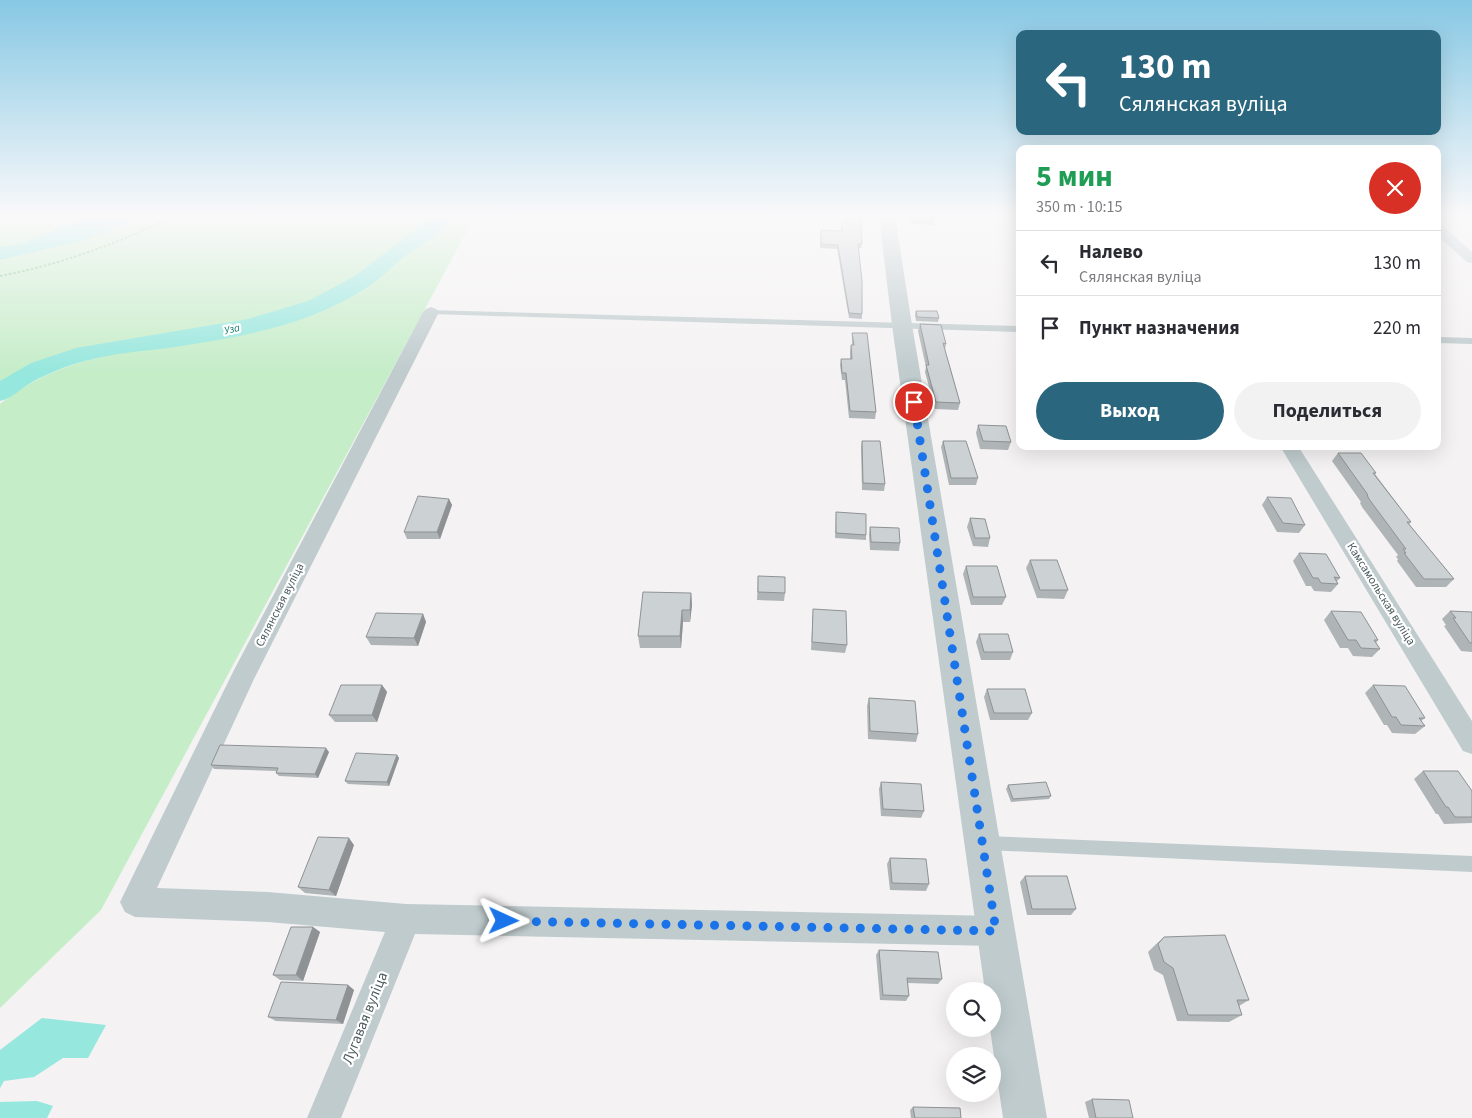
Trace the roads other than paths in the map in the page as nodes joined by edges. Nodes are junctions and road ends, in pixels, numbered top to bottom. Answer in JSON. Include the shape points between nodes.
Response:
{"nodes":[{"id":1,"x":894,"y":268,"type":"edge"},
{"id":2,"x":431,"y":312,"type":"joint"},
{"id":3,"x":902,"y":325,"type":"junction"},
{"id":4,"x":1016,"y":329,"type":"edge"},
{"id":5,"x":1441,"y":340,"type":"edge"},
{"id":6,"x":1472,"y":341,"type":"edge"},
{"id":7,"x":1291,"y":450,"type":"edge"},
{"id":8,"x":1472,"y":743,"type":"edge"},
{"id":9,"x":982,"y":843,"type":"junction"},
{"id":10,"x":1472,"y":864,"type":"edge"},
{"id":11,"x":406,"y":919,"type":"junction"},
{"id":12,"x":996,"y":931,"type":"junction"},
{"id":13,"x":324,"y":1118,"type":"edge"},
{"id":14,"x":1025,"y":1118,"type":"edge"}],
"edges":[{"from":1,"to":3,"type":"street"},
{"from":2,"to":3,"type":"lane"},
{"from":2,"to":11,"type":"street","name":"Сялянская вуліца","via":[[248,668],[135,902],[268,907]]},
{"from":3,"to":4,"type":"lane"},
{"from":3,"to":9,"type":"street"},
{"from":5,"to":6,"type":"lane"},
{"from":7,"to":8,"type":"street","name":"Камсамольская вуліца"},
{"from":9,"to":10,"type":"lane"},
{"from":9,"to":12,"type":"street"},
{"from":11,"to":12,"type":"street"},
{"from":11,"to":13,"type":"street","name":"Лугавая вуліца"},
{"from":12,"to":14,"type":"street"}]}
